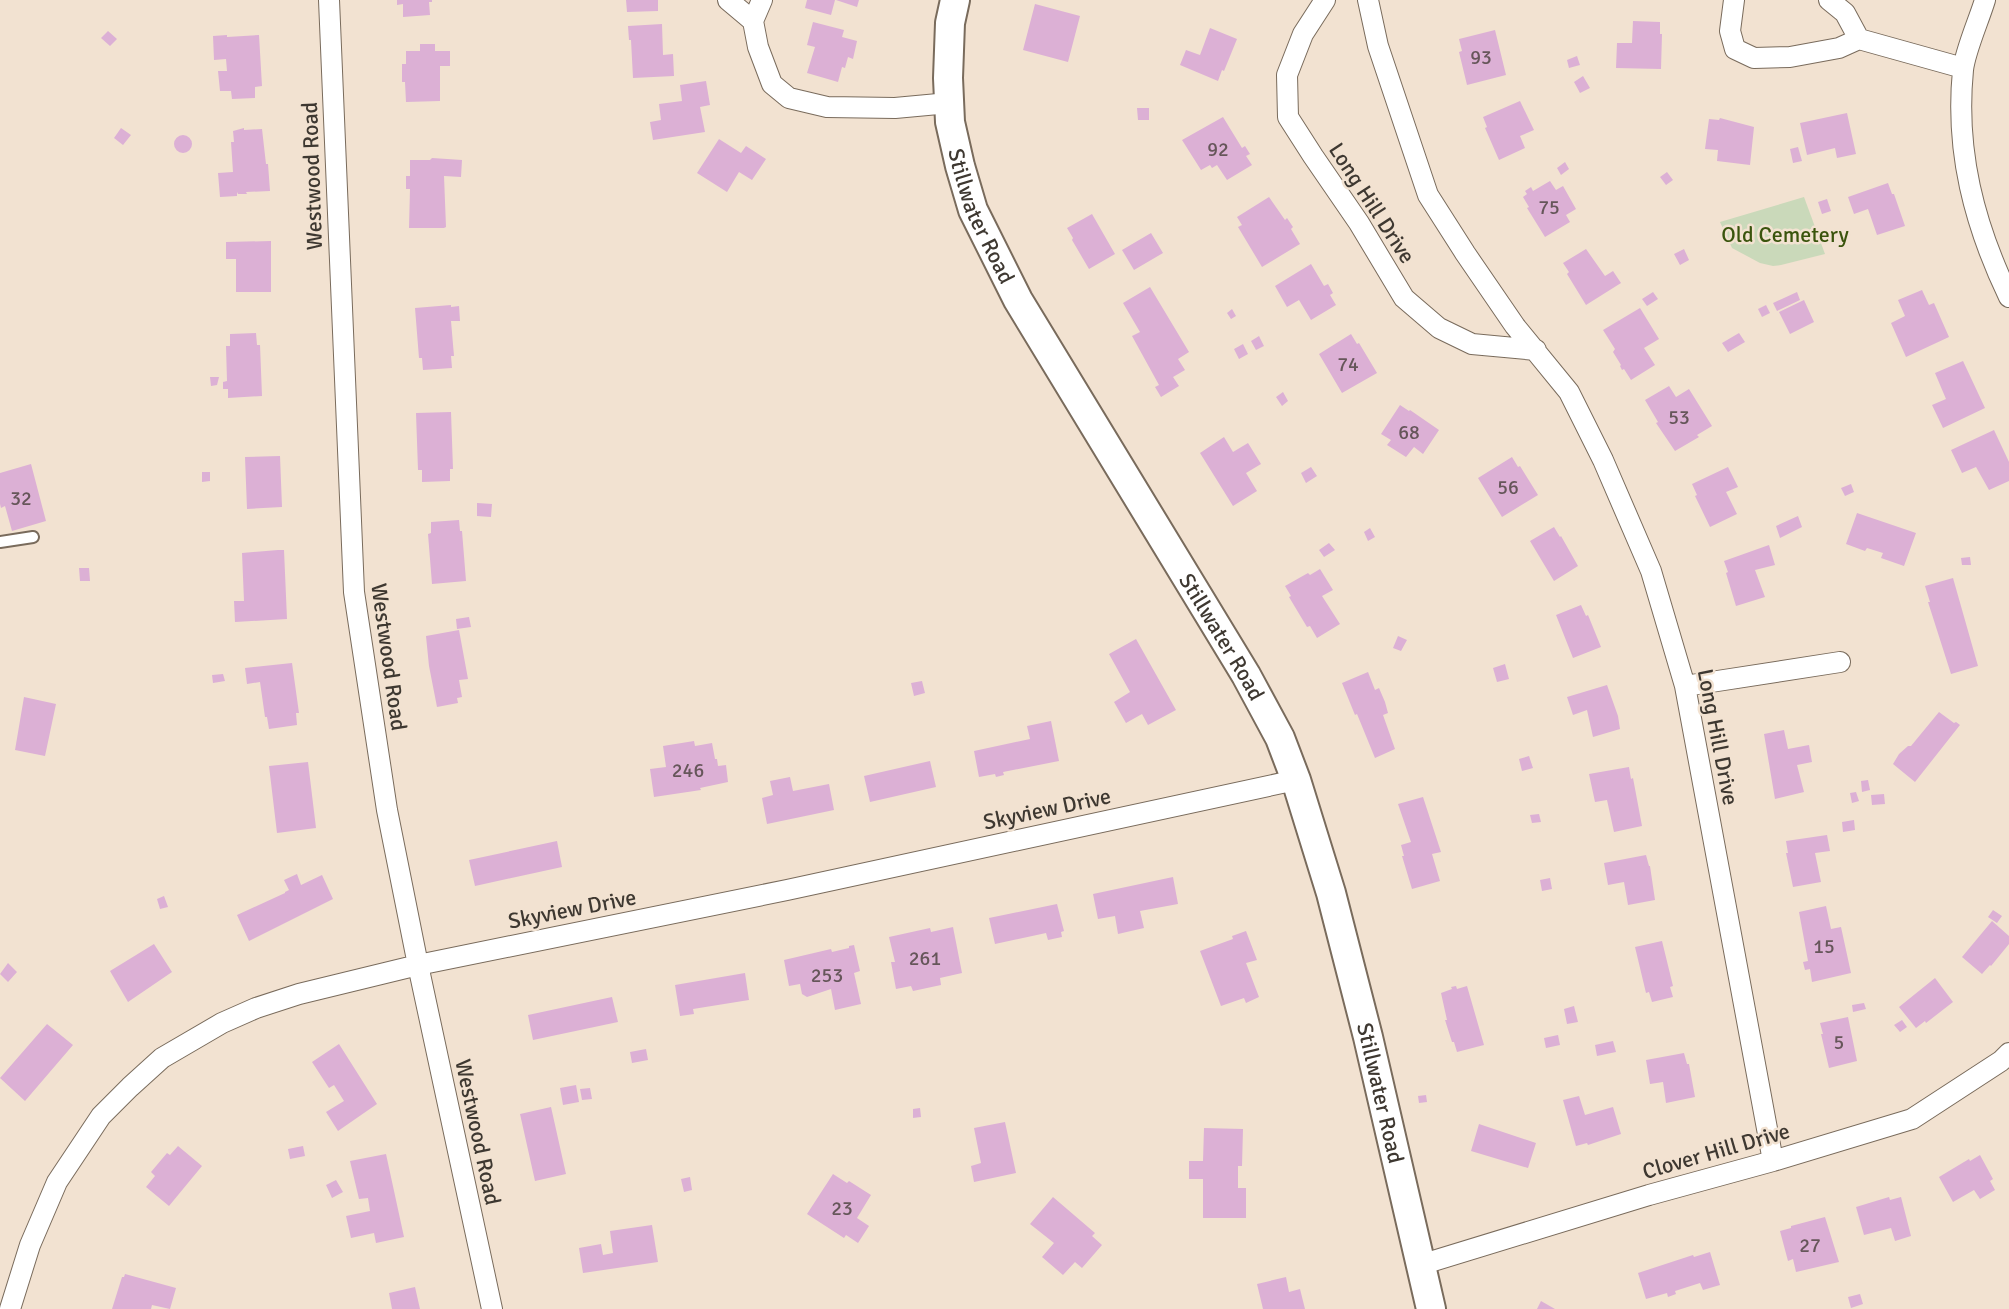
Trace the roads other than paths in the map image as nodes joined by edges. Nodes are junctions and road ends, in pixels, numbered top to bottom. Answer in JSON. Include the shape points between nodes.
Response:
{"nodes":[{"id":1,"x":329,"y":0,"type":"edge"},
{"id":2,"x":728,"y":0,"type":"edge"},
{"id":3,"x":762,"y":0,"type":"edge"},
{"id":4,"x":955,"y":0,"type":"edge"},
{"id":5,"x":1325,"y":0,"type":"edge"},
{"id":6,"x":1368,"y":0,"type":"edge"},
{"id":7,"x":1734,"y":0,"type":"edge"},
{"id":8,"x":1829,"y":0,"type":"edge"},
{"id":9,"x":1985,"y":0,"type":"edge"},
{"id":10,"x":753,"y":21,"type":"junction"},
{"id":11,"x":1859,"y":39,"type":"junction"},
{"id":12,"x":1963,"y":68,"type":"junction"},
{"id":13,"x":949,"y":103,"type":"junction"},
{"id":14,"x":2009,"y":297,"type":"edge"},
{"id":15,"x":1536,"y":350,"type":"junction"},
{"id":16,"x":33,"y":537,"type":"dead end"},
{"id":17,"x":0,"y":542,"type":"edge"},
{"id":18,"x":1840,"y":662,"type":"dead end"},
{"id":19,"x":1685,"y":686,"type":"junction"},
{"id":20,"x":1296,"y":780,"type":"junction"},
{"id":21,"x":417,"y":965,"type":"junction"},
{"id":22,"x":2009,"y":1053,"type":"edge"},
{"id":23,"x":1773,"y":1161,"type":"junction"},
{"id":24,"x":1420,"y":1265,"type":"junction"},
{"id":25,"x":10,"y":1309,"type":"edge"},
{"id":26,"x":492,"y":1309,"type":"edge"},
{"id":27,"x":1431,"y":1309,"type":"edge"}],
"edges":[{"from":1,"to":21,"type":"street","name":"Westwood Road","via":[[354,592],[387,810]]},
{"from":2,"to":10,"type":"street"},
{"from":3,"to":10,"type":"street"},
{"from":4,"to":13,"type":"main road","name":"Stillwater Road","via":[[950,23]]},
{"from":5,"to":15,"type":"street","name":"Long Hill Drive","via":[[1303,34],[1287,75],[1288,117],[1404,298],[1439,328],[1472,344]]},
{"from":6,"to":15,"type":"street","name":"Long Hill Drive","via":[[1378,46],[1428,195],[1503,308]]},
{"from":7,"to":11,"type":"street","via":[[1730,31],[1735,49],[1754,58],[1790,57],[1839,48]]},
{"from":8,"to":11,"type":"street","via":[[1845,13]]},
{"from":9,"to":12,"type":"street"},
{"from":10,"to":13,"type":"street","via":[[772,84],[789,98],[827,107],[895,108]]},
{"from":11,"to":12,"type":"street"},
{"from":12,"to":14,"type":"street","via":[[1961,126],[1968,186],[1991,259]]},
{"from":13,"to":20,"type":"main road","name":"Stillwater Road","via":[[950,122],[973,210],[1018,300],[1246,675],[1280,738]]},
{"from":15,"to":19,"type":"street","name":"Long Hill Drive","via":[[1569,392],[1603,460],[1651,571]]},
{"from":16,"to":17,"type":"lane"},
{"from":18,"to":19,"type":"street"},
{"from":19,"to":23,"type":"street","name":"Long Hill Drive"},
{"from":20,"to":21,"type":"street","name":"Skyview Drive"},
{"from":20,"to":24,"type":"main road","name":"Stillwater Road","via":[[1331,893],[1368,1037]]},
{"from":21,"to":25,"type":"street","name":"Skyview Drive","via":[[256,1008],[162,1058],[101,1116],[57,1182],[30,1245]]},
{"from":21,"to":26,"type":"street","name":"Westwood Road"},
{"from":22,"to":23,"type":"street","name":"Clover Hill Drive","via":[[1912,1119]]},
{"from":23,"to":24,"type":"street","name":"Clover Hill Drive"},
{"from":24,"to":27,"type":"main road","name":"Stillwater Road"}]}
